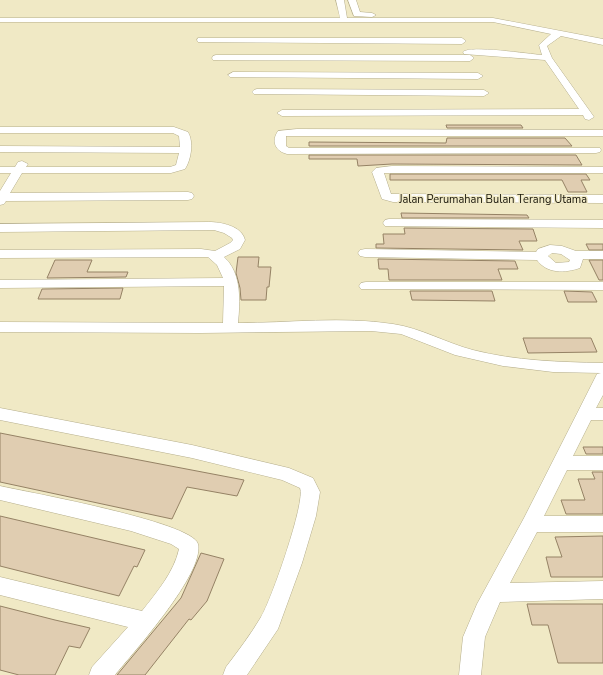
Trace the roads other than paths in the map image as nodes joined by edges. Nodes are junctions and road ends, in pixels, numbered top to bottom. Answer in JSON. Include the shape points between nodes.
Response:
{"nodes":[{"id":1,"x":340,"y":1,"type":"edge"},
{"id":2,"x":352,"y":1,"type":"edge"},
{"id":3,"x":397,"y":18,"type":"junction"},
{"id":4,"x":491,"y":18,"type":"junction"},
{"id":5,"x":0,"y":20,"type":"edge"},
{"id":6,"x":344,"y":20,"type":"junction"},
{"id":7,"x":458,"y":31,"type":"junction"},
{"id":8,"x":561,"y":33,"type":"junction"},
{"id":9,"x":603,"y":36,"type":"edge"},
{"id":10,"x":201,"y":40,"type":"dead end"},
{"id":11,"x":603,"y":42,"type":"edge"},
{"id":12,"x":468,"y":55,"type":"junction"},
{"id":13,"x":216,"y":58,"type":"dead end"},
{"id":14,"x":548,"y":58,"type":"junction"},
{"id":15,"x":233,"y":75,"type":"dead end"},
{"id":16,"x":478,"y":76,"type":"junction"},
{"id":17,"x":256,"y":92,"type":"dead end"},
{"id":18,"x":489,"y":103,"type":"junction"},
{"id":19,"x":282,"y":112,"type":"dead end"},
{"id":20,"x":573,"y":112,"type":"junction"},
{"id":21,"x":585,"y":112,"type":"junction"},
{"id":22,"x":0,"y":130,"type":"edge"},
{"id":23,"x":39,"y":130,"type":"junction"},
{"id":24,"x":585,"y":132,"type":"junction"},
{"id":25,"x":601,"y":132,"type":"edge"},
{"id":26,"x":0,"y":149,"type":"edge"},
{"id":27,"x":30,"y":150,"type":"junction"},
{"id":28,"x":185,"y":150,"type":"junction"},
{"id":29,"x":596,"y":150,"type":"junction"},
{"id":30,"x":603,"y":162,"type":"edge"},
{"id":31,"x":0,"y":170,"type":"edge"},
{"id":32,"x":18,"y":170,"type":"junction"},
{"id":33,"x":603,"y":170,"type":"edge"},
{"id":34,"x":188,"y":196,"type":"dead end"},
{"id":35,"x":1,"y":198,"type":"edge"},
{"id":36,"x":603,"y":199,"type":"edge"},
{"id":37,"x":390,"y":223,"type":"dead end"},
{"id":38,"x":603,"y":224,"type":"edge"},
{"id":39,"x":0,"y":228,"type":"edge"},
{"id":40,"x":0,"y":254,"type":"edge"},
{"id":41,"x":365,"y":254,"type":"dead end"},
{"id":42,"x":574,"y":255,"type":"junction"},
{"id":43,"x":603,"y":255,"type":"edge"},
{"id":44,"x":216,"y":256,"type":"junction"},
{"id":45,"x":541,"y":256,"type":"junction"},
{"id":46,"x":230,"y":282,"type":"junction"},
{"id":47,"x":0,"y":284,"type":"edge"},
{"id":48,"x":366,"y":286,"type":"dead end"},
{"id":49,"x":603,"y":286,"type":"edge"},
{"id":50,"x":0,"y":327,"type":"edge"},
{"id":51,"x":230,"y":328,"type":"junction"},
{"id":52,"x":603,"y":368,"type":"edge"},
{"id":53,"x":603,"y":378,"type":"edge"},
{"id":54,"x":0,"y":414,"type":"edge"},
{"id":55,"x":594,"y":414,"type":"edge"},
{"id":56,"x":560,"y":463,"type":"junction"},
{"id":57,"x":603,"y":463,"type":"edge"},
{"id":58,"x":0,"y":493,"type":"edge"},
{"id":59,"x":531,"y":524,"type":"junction"},
{"id":60,"x":603,"y":524,"type":"edge"},
{"id":61,"x":0,"y":586,"type":"edge"},
{"id":62,"x":603,"y":590,"type":"edge"},
{"id":63,"x":493,"y":593,"type":"junction"},
{"id":64,"x":145,"y":621,"type":"junction"},
{"id":65,"x":100,"y":675,"type":"edge"},
{"id":66,"x":234,"y":675,"type":"edge"},
{"id":67,"x":470,"y":675,"type":"edge"}],
"edges":[{"from":1,"to":2,"type":"street"},
{"from":1,"to":6,"type":"street"},
{"from":2,"to":3,"type":"street","via":[[357,14]]},
{"from":3,"to":4,"type":"street"},
{"from":3,"to":6,"type":"street"},
{"from":3,"to":7,"type":"street"},
{"from":4,"to":7,"type":"street"},
{"from":4,"to":8,"type":"street"},
{"from":4,"to":9,"type":"street","via":[[509,17]]},
{"from":5,"to":6,"type":"street"},
{"from":7,"to":10,"type":"street"},
{"from":7,"to":12,"type":"street"},
{"from":8,"to":11,"type":"street"},
{"from":8,"to":14,"type":"street","via":[[543,45]]},
{"from":12,"to":13,"type":"street"},
{"from":12,"to":14,"type":"street","via":[[488,52]]},
{"from":12,"to":16,"type":"street"},
{"from":14,"to":21,"type":"street"},
{"from":15,"to":16,"type":"street"},
{"from":16,"to":18,"type":"street"},
{"from":17,"to":18,"type":"street"},
{"from":18,"to":19,"type":"street"},
{"from":18,"to":20,"type":"street"},
{"from":20,"to":21,"type":"street"},
{"from":20,"to":24,"type":"street"},
{"from":21,"to":25,"type":"street"},
{"from":22,"to":23,"type":"street"},
{"from":23,"to":27,"type":"street"},
{"from":23,"to":28,"type":"street","via":[[174,130],[185,136]]},
{"from":24,"to":25,"type":"street"},
{"from":24,"to":29,"type":"street"},
{"from":24,"to":29,"type":"street","via":[[297,132],[280,135],[281,148],[287,151]]},
{"from":26,"to":27,"type":"street"},
{"from":27,"to":28,"type":"street"},
{"from":27,"to":32,"type":"street"},
{"from":28,"to":32,"type":"street","via":[[181,167],[171,170]]},
{"from":29,"to":30,"type":"street"},
{"from":31,"to":32,"type":"street"},
{"from":32,"to":35,"type":"street"},
{"from":33,"to":36,"type":"street","name":"Jalan Perumahan Bulan Terang Utama","via":[[392,169],[378,172],[386,196],[393,198]]},
{"from":34,"to":35,"type":"street"},
{"from":37,"to":38,"type":"street"},
{"from":39,"to":44,"type":"street","via":[[198,227],[208,224],[222,227],[238,236],[240,240],[235,246]]},
{"from":40,"to":44,"type":"street","via":[[199,253]]},
{"from":41,"to":45,"type":"street"},
{"from":42,"to":43,"type":"street"},
{"from":42,"to":45,"type":"street","via":[[567,251],[550,249]]},
{"from":42,"to":45,"type":"street","via":[[577,260],[575,265],[568,268],[550,266]]},
{"from":44,"to":46,"type":"street","via":[[224,264]]},
{"from":46,"to":47,"type":"street"},
{"from":46,"to":51,"type":"street"},
{"from":48,"to":49,"type":"street"},
{"from":50,"to":51,"type":"street"},
{"from":51,"to":52,"type":"street","via":[[393,328],[468,354],[494,360],[526,365]]},
{"from":53,"to":55,"type":"street"},
{"from":54,"to":66,"type":"street","via":[[228,460],[307,483],[311,492],[306,516],[270,622]]},
{"from":55,"to":56,"type":"street"},
{"from":56,"to":57,"type":"street"},
{"from":56,"to":59,"type":"street"},
{"from":58,"to":64,"type":"street","via":[[130,523],[186,541],[189,550],[186,565],[175,584]]},
{"from":59,"to":60,"type":"street"},
{"from":59,"to":63,"type":"street"},
{"from":61,"to":64,"type":"street"},
{"from":62,"to":63,"type":"street"},
{"from":63,"to":67,"type":"street","via":[[474,636]]},
{"from":64,"to":65,"type":"street"}]}
